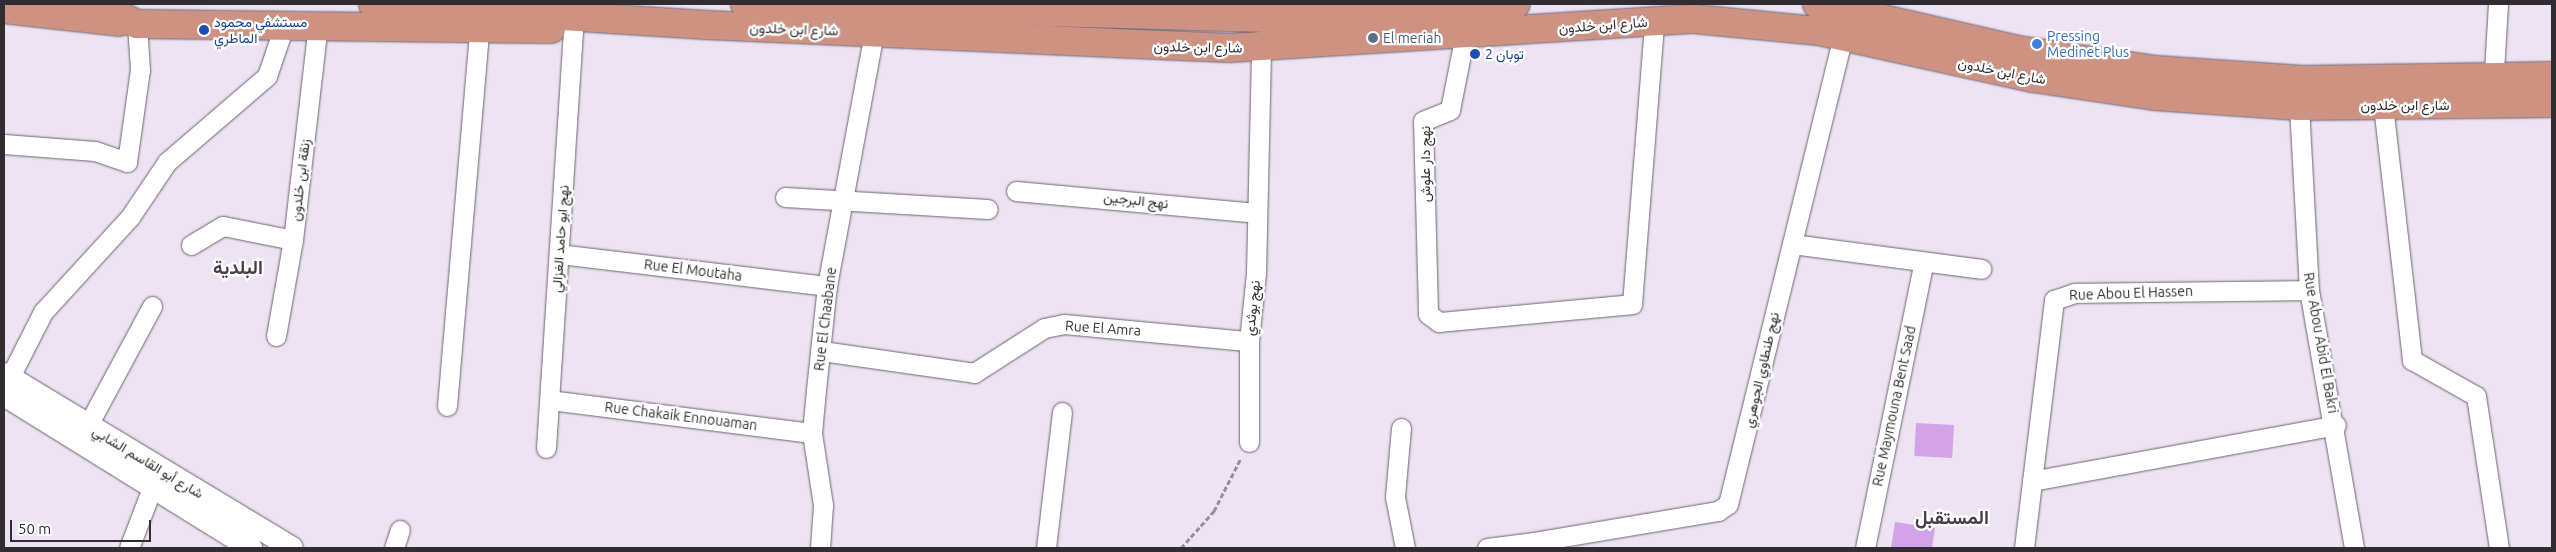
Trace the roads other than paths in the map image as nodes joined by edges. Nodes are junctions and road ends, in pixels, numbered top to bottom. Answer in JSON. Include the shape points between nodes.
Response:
{"nodes":[{"id":1,"x":95,"y":4,"type":"edge"},
{"id":2,"x":372,"y":4,"type":"edge"},
{"id":3,"x":744,"y":4,"type":"edge"},
{"id":4,"x":1516,"y":4,"type":"edge"},
{"id":5,"x":1817,"y":4,"type":"edge"},
{"id":6,"x":2498,"y":4,"type":"edge"},
{"id":7,"x":1849,"y":6,"type":"edge"},
{"id":8,"x":964,"y":8,"type":"edge"},
{"id":9,"x":4,"y":9,"type":"edge"},
{"id":10,"x":647,"y":20,"type":"junction"},
{"id":11,"x":1654,"y":22,"type":"junction"},
{"id":12,"x":137,"y":24,"type":"junction"},
{"id":13,"x":285,"y":24,"type":"junction"},
{"id":14,"x":318,"y":24,"type":"junction"},
{"id":15,"x":479,"y":29,"type":"junction"},
{"id":16,"x":573,"y":30,"type":"junction"},
{"id":17,"x":874,"y":33,"type":"junction"},
{"id":18,"x":1465,"y":34,"type":"junction"},
{"id":19,"x":1843,"y":36,"type":"junction"},
{"id":20,"x":1261,"y":47,"type":"junction"},
{"id":21,"x":2552,"y":76,"type":"edge"},
{"id":22,"x":2491,"y":78,"type":"junction"},
{"id":23,"x":2552,"y":103,"type":"edge"},
{"id":24,"x":2496,"y":104,"type":"junction"},
{"id":25,"x":2383,"y":105,"type":"junction"},
{"id":26,"x":2299,"y":106,"type":"junction"},
{"id":27,"x":4,"y":144,"type":"edge"},
{"id":28,"x":127,"y":162,"type":"junction"},
{"id":29,"x":156,"y":176,"type":"junction"},
{"id":30,"x":1016,"y":191,"type":"dead end"},
{"id":31,"x":785,"y":197,"type":"dead end"},
{"id":32,"x":845,"y":201,"type":"junction"},
{"id":33,"x":988,"y":208,"type":"dead end"},
{"id":34,"x":1256,"y":213,"type":"junction"},
{"id":35,"x":293,"y":240,"type":"junction"},
{"id":36,"x":1792,"y":244,"type":"junction"},
{"id":37,"x":191,"y":245,"type":"dead end"},
{"id":38,"x":559,"y":254,"type":"junction"},
{"id":39,"x":1923,"y":265,"type":"junction"},
{"id":40,"x":1981,"y":269,"type":"dead end"},
{"id":41,"x":827,"y":286,"type":"junction"},
{"id":42,"x":2309,"y":290,"type":"junction"},
{"id":43,"x":152,"y":306,"type":"dead end"},
{"id":44,"x":276,"y":336,"type":"dead end"},
{"id":45,"x":1249,"y":341,"type":"junction"},
{"id":46,"x":822,"y":351,"type":"junction"},
{"id":47,"x":6,"y":382,"type":"edge"},
{"id":48,"x":550,"y":400,"type":"junction"},
{"id":49,"x":447,"y":406,"type":"dead end"},
{"id":50,"x":1062,"y":412,"type":"dead end"},
{"id":51,"x":2336,"y":425,"type":"junction"},
{"id":52,"x":1401,"y":428,"type":"dead end"},
{"id":53,"x":812,"y":433,"type":"junction"},
{"id":54,"x":86,"y":436,"type":"junction"},
{"id":55,"x":1249,"y":442,"type":"road end"},
{"id":56,"x":546,"y":448,"type":"dead end"},
{"id":57,"x":2032,"y":481,"type":"junction"},
{"id":58,"x":152,"y":488,"type":"junction"},
{"id":59,"x":400,"y":530,"type":"dead end"},
{"id":60,"x":228,"y":542,"type":"edge"},
{"id":61,"x":1534,"y":545,"type":"edge"},
{"id":62,"x":128,"y":548,"type":"edge"},
{"id":63,"x":251,"y":548,"type":"edge"},
{"id":64,"x":292,"y":548,"type":"edge"},
{"id":65,"x":394,"y":548,"type":"edge"},
{"id":66,"x":820,"y":548,"type":"edge"},
{"id":67,"x":1046,"y":548,"type":"edge"},
{"id":68,"x":1405,"y":548,"type":"edge"},
{"id":69,"x":1487,"y":548,"type":"edge"},
{"id":70,"x":1865,"y":548,"type":"edge"},
{"id":71,"x":2024,"y":548,"type":"edge"},
{"id":72,"x":2354,"y":548,"type":"edge"},
{"id":73,"x":2500,"y":548,"type":"edge"}],
"edges":[{"from":1,"to":12,"type":"highway"},
{"from":2,"to":10,"type":"highway"},
{"from":3,"to":8,"type":"highway","name":"شارع ابن خلدون"},
{"from":4,"to":8,"type":"highway","name":"شارع ابن خلدون","via":[[1308,17]]},
{"from":5,"to":7,"type":"highway","name":"شارع ابن خلدون"},
{"from":6,"to":22,"type":"street"},
{"from":7,"to":19,"type":"street"},
{"from":7,"to":22,"type":"highway","name":"شارع ابن خلدون","via":[[2018,50],[2155,70],[2303,80]]},
{"from":9,"to":12,"type":"highway"},
{"from":10,"to":16,"type":"highway"},
{"from":10,"to":17,"type":"highway","name":"شارع ابن خلدون"},
{"from":11,"to":18,"type":"highway","name":"شارع ابن خلدون"},
{"from":11,"to":18,"type":"street","name":"نهج دار علوش","via":[[1632,304],[1439,322],[1428,314],[1423,121],[1450,110]]},
{"from":11,"to":19,"type":"highway","name":"شارع ابن خلدون","via":[[1730,20]]},
{"from":12,"to":13,"type":"highway"},
{"from":12,"to":28,"type":"street","via":[[140,70]]},
{"from":13,"to":14,"type":"highway"},
{"from":13,"to":29,"type":"street","via":[[267,76],[178,151]]},
{"from":14,"to":15,"type":"highway"},
{"from":14,"to":35,"type":"street","name":"زنقة ابن خلدون"},
{"from":15,"to":16,"type":"highway"},
{"from":15,"to":49,"type":"street"},
{"from":16,"to":38,"type":"street","name":"نهج ابو حامد الغزالي"},
{"from":17,"to":20,"type":"highway","name":"شارع ابن خلدون"},
{"from":17,"to":32,"type":"street","name":"Rue El Chaabane"},
{"from":18,"to":20,"type":"highway","name":"شارع ابن خلدون"},
{"from":19,"to":26,"type":"highway","name":"شارع ابن خلدون","via":[[2052,80],[2156,96]]},
{"from":19,"to":36,"type":"street","name":"نهج طنطاوي الجوهري"},
{"from":20,"to":34,"type":"street","name":"نهج بوثدي"},
{"from":21,"to":22,"type":"highway","name":"شارع ابن خلدون"},
{"from":22,"to":24,"type":"street"},
{"from":23,"to":24,"type":"highway","name":"شارع ابن خلدون"},
{"from":24,"to":25,"type":"highway","name":"شارع ابن خلدون"},
{"from":25,"to":26,"type":"highway","name":"شارع ابن خلدون"},
{"from":25,"to":73,"type":"street","via":[[2412,360],[2476,396]]},
{"from":26,"to":42,"type":"street","name":"Rue Abou Abid El Bakri"},
{"from":27,"to":28,"type":"street","via":[[95,151]]},
{"from":28,"to":29,"type":"street"},
{"from":29,"to":47,"type":"street","via":[[130,216],[43,312]]},
{"from":30,"to":34,"type":"street","name":"نهج البرجين"},
{"from":31,"to":32,"type":"street"},
{"from":32,"to":33,"type":"street"},
{"from":32,"to":41,"type":"street","name":"Rue El Chaabane"},
{"from":34,"to":45,"type":"street","name":"نهج بوثدي","via":[[1255,305]]},
{"from":35,"to":37,"type":"street","via":[[224,226]]},
{"from":35,"to":44,"type":"street","name":"زنقة ابن خلدون"},
{"from":36,"to":39,"type":"street"},
{"from":36,"to":61,"type":"street","name":"نهج طنطاوي الجوهري","via":[[1731,497],[1724,508]]},
{"from":38,"to":41,"type":"street","name":"Rue El Moutaha"},
{"from":38,"to":48,"type":"street","name":"نهج ابو حامد الغزالي"},
{"from":39,"to":40,"type":"street"},
{"from":39,"to":70,"type":"street","name":"Rue Maymouna Bent Saad"},
{"from":41,"to":46,"type":"street","name":"Rue El Chaabane"},
{"from":42,"to":51,"type":"street","name":"Rue Abou Abid El Bakri"},
{"from":42,"to":57,"type":"street","name":"Rue Abou El Hassen","via":[[2060,296],[2051,310]]},
{"from":43,"to":54,"type":"street"},
{"from":45,"to":46,"type":"street","name":"Rue El Amra","via":[[1064,324],[1044,328],[974,373]]},
{"from":45,"to":55,"type":"street","name":"نهج بوثدي"},
{"from":46,"to":53,"type":"street","name":"Rue El Chaabane"},
{"from":47,"to":54,"type":"street","name":"شارع أبو القاسم الشابي"},
{"from":48,"to":53,"type":"street","name":"Rue Chakaik Ennouaman"},
{"from":48,"to":56,"type":"street","name":"نهج ابو حامد الغزالي"},
{"from":50,"to":67,"type":"street"},
{"from":51,"to":57,"type":"street"},
{"from":51,"to":72,"type":"street","name":"Rue Abou Abid El Bakri"},
{"from":52,"to":68,"type":"street","via":[[1395,497]]},
{"from":53,"to":66,"type":"street","name":"Rue El Chaabane","via":[[823,505]]},
{"from":54,"to":58,"type":"street","name":"شارع أبو القاسم الشابي"},
{"from":54,"to":64,"type":"street","name":"شارع أبو القاسم الشابي"},
{"from":57,"to":71,"type":"street","name":"Rue Abou El Hassen"},
{"from":58,"to":60,"type":"street","name":"شارع أبو القاسم الشابي"},
{"from":58,"to":62,"type":"street"},
{"from":59,"to":65,"type":"street"},
{"from":60,"to":63,"type":"street","name":"شارع أبو القاسم الشابي"},
{"from":61,"to":69,"type":"street","name":"نهج طنطاوي الجوهري"}]}
